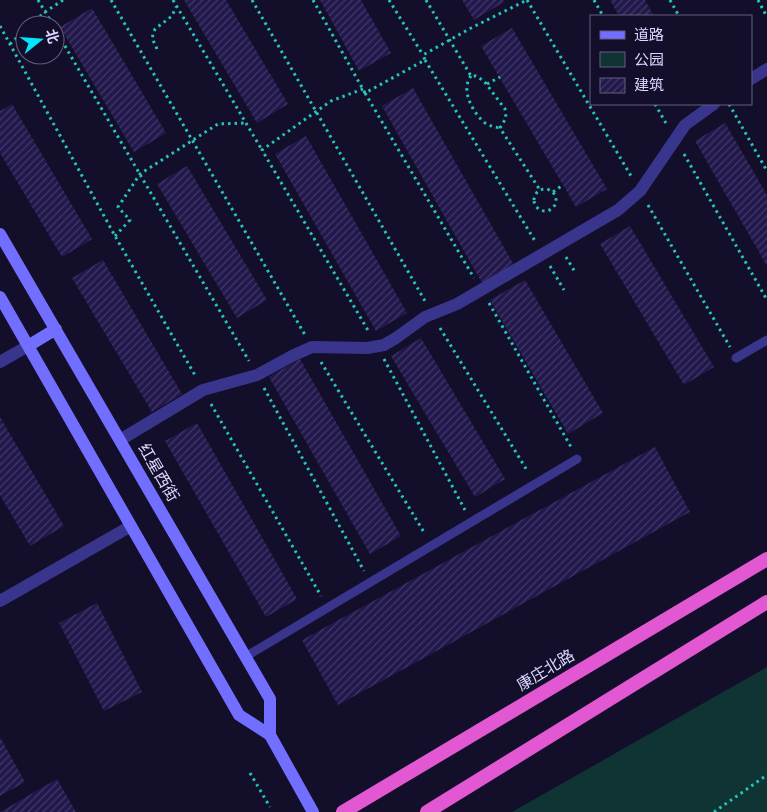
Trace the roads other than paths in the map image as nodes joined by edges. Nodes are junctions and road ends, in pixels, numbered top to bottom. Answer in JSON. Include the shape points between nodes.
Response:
{"nodes":[{"id":1,"x":767,"y":68,"type":"edge"},
{"id":2,"x":752,"y":78,"type":"edge"},
{"id":3,"x":713,"y":105,"type":"edge"},
{"id":4,"x":0,"y":234,"type":"edge"},
{"id":5,"x":0,"y":297,"type":"edge"},
{"id":6,"x":56,"y":329,"type":"junction"},
{"id":7,"x":767,"y":340,"type":"edge"},
{"id":8,"x":28,"y":346,"type":"junction"},
{"id":9,"x":736,"y":358,"type":"road end"},
{"id":10,"x":0,"y":362,"type":"edge"},
{"id":11,"x":120,"y":440,"type":"junction"},
{"id":12,"x":577,"y":459,"type":"dead end"},
{"id":13,"x":131,"y":526,"type":"junction"},
{"id":14,"x":767,"y":559,"type":"edge"},
{"id":15,"x":0,"y":601,"type":"edge"},
{"id":16,"x":767,"y":602,"type":"edge"},
{"id":17,"x":246,"y":657,"type":"junction"},
{"id":18,"x":270,"y":735,"type":"junction"},
{"id":19,"x":313,"y":812,"type":"edge"},
{"id":20,"x":343,"y":812,"type":"edge"},
{"id":21,"x":427,"y":812,"type":"edge"}],
"edges":[{"from":1,"to":2,"type":"street"},
{"from":3,"to":11,"type":"street","via":[[685,125],[640,191],[618,210],[457,304],[425,317],[384,345],[367,348],[312,347],[257,375],[203,390]]},
{"from":4,"to":6,"type":"main road","name":"红星西街"},
{"from":5,"to":8,"type":"main road","name":"红星西街"},
{"from":6,"to":8,"type":"main road"},
{"from":6,"to":11,"type":"main road","name":"红星西街"},
{"from":7,"to":9,"type":"lane"},
{"from":8,"to":10,"type":"street"},
{"from":8,"to":13,"type":"main road","name":"红星西街"},
{"from":11,"to":17,"type":"main road","name":"红星西街"},
{"from":12,"to":17,"type":"lane"},
{"from":13,"to":15,"type":"street"},
{"from":13,"to":18,"type":"main road","name":"红星西街","via":[[239,715]]},
{"from":14,"to":20,"type":"highway","name":"康庄北路"},
{"from":16,"to":21,"type":"highway"},
{"from":17,"to":18,"type":"main road","name":"红星西街","via":[[270,699]]},
{"from":18,"to":19,"type":"main road","name":"红星西街"}]}
